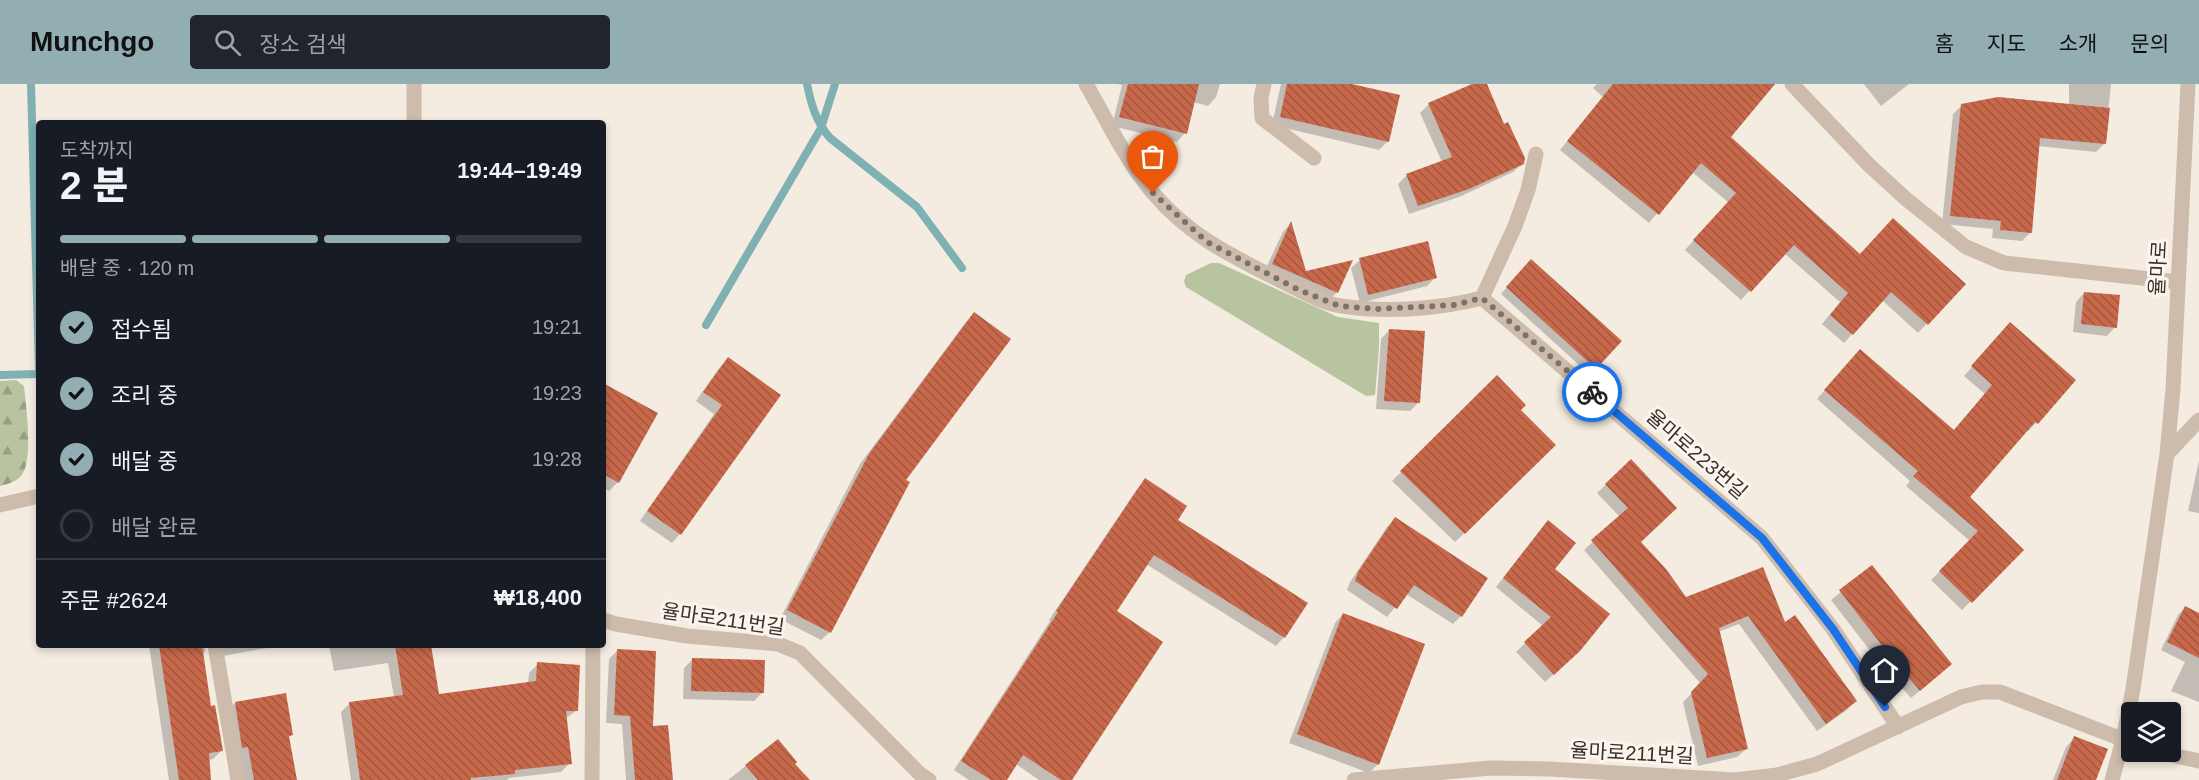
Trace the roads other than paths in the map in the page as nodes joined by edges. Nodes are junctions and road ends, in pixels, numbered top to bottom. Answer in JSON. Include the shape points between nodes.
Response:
{"nodes":[{"id":1,"x":414,"y":84,"type":"edge"},
{"id":2,"x":1086,"y":84,"type":"edge"},
{"id":3,"x":1264,"y":84,"type":"edge"},
{"id":4,"x":1792,"y":84,"type":"edge"},
{"id":5,"x":2188,"y":84,"type":"edge"},
{"id":6,"x":414,"y":120,"type":"edge"},
{"id":7,"x":1536,"y":154,"type":"dead end"},
{"id":8,"x":1314,"y":158,"type":"dead end"},
{"id":9,"x":2178,"y":282,"type":"junction"},
{"id":10,"x":1482,"y":298,"type":"junction"},
{"id":11,"x":2199,"y":420,"type":"edge"},
{"id":12,"x":2167,"y":454,"type":"junction"},
{"id":13,"x":36,"y":497,"type":"edge"},
{"id":14,"x":0,"y":505,"type":"edge"},
{"id":15,"x":606,"y":621,"type":"edge"},
{"id":16,"x":216,"y":648,"type":"edge"},
{"id":17,"x":593,"y":648,"type":"edge"},
{"id":18,"x":2132,"y":702,"type":"edge"},
{"id":19,"x":1898,"y":727,"type":"junction"},
{"id":20,"x":2121,"y":739,"type":"edge"},
{"id":21,"x":2121,"y":757,"type":"edge"},
{"id":22,"x":2181,"y":757,"type":"edge"},
{"id":23,"x":2199,"y":761,"type":"edge"},
{"id":24,"x":238,"y":780,"type":"edge"},
{"id":25,"x":592,"y":780,"type":"edge"},
{"id":26,"x":929,"y":780,"type":"edge"},
{"id":27,"x":1354,"y":780,"type":"edge"},
{"id":28,"x":2112,"y":780,"type":"edge"}],
"edges":[{"from":1,"to":6,"type":"street"},
{"from":2,"to":10,"type":"street","via":[[1141,177],[1160,200],[1207,242],[1234,257],[1339,306],[1377,309],[1454,305]]},
{"from":3,"to":8,"type":"street","via":[[1262,118]]},
{"from":4,"to":9,"type":"street","via":[[1876,172],[1966,247],[2004,263]]},
{"from":5,"to":9,"type":"street","name":"율마로"},
{"from":7,"to":10,"type":"street","via":[[1515,226]]},
{"from":9,"to":12,"type":"street","name":"율마로"},
{"from":10,"to":19,"type":"street","name":"율마로223번길","via":[[1762,538],[1833,629]]},
{"from":11,"to":12,"type":"street"},
{"from":12,"to":18,"type":"street","name":"율마로"},
{"from":13,"to":14,"type":"street"},
{"from":15,"to":26,"type":"street","name":"율마로211번길","via":[[687,636],[778,644],[800,653]]},
{"from":16,"to":24,"type":"street"},
{"from":17,"to":25,"type":"street"},
{"from":19,"to":20,"type":"street","name":"율마로211번길","via":[[1960,697],[1982,692],[2000,693]]},
{"from":19,"to":27,"type":"street","name":"율마로211번길","via":[[1817,764],[1777,775],[1735,780],[1491,768]]},
{"from":21,"to":28,"type":"street","name":"율마로"},
{"from":22,"to":23,"type":"street"}]}
